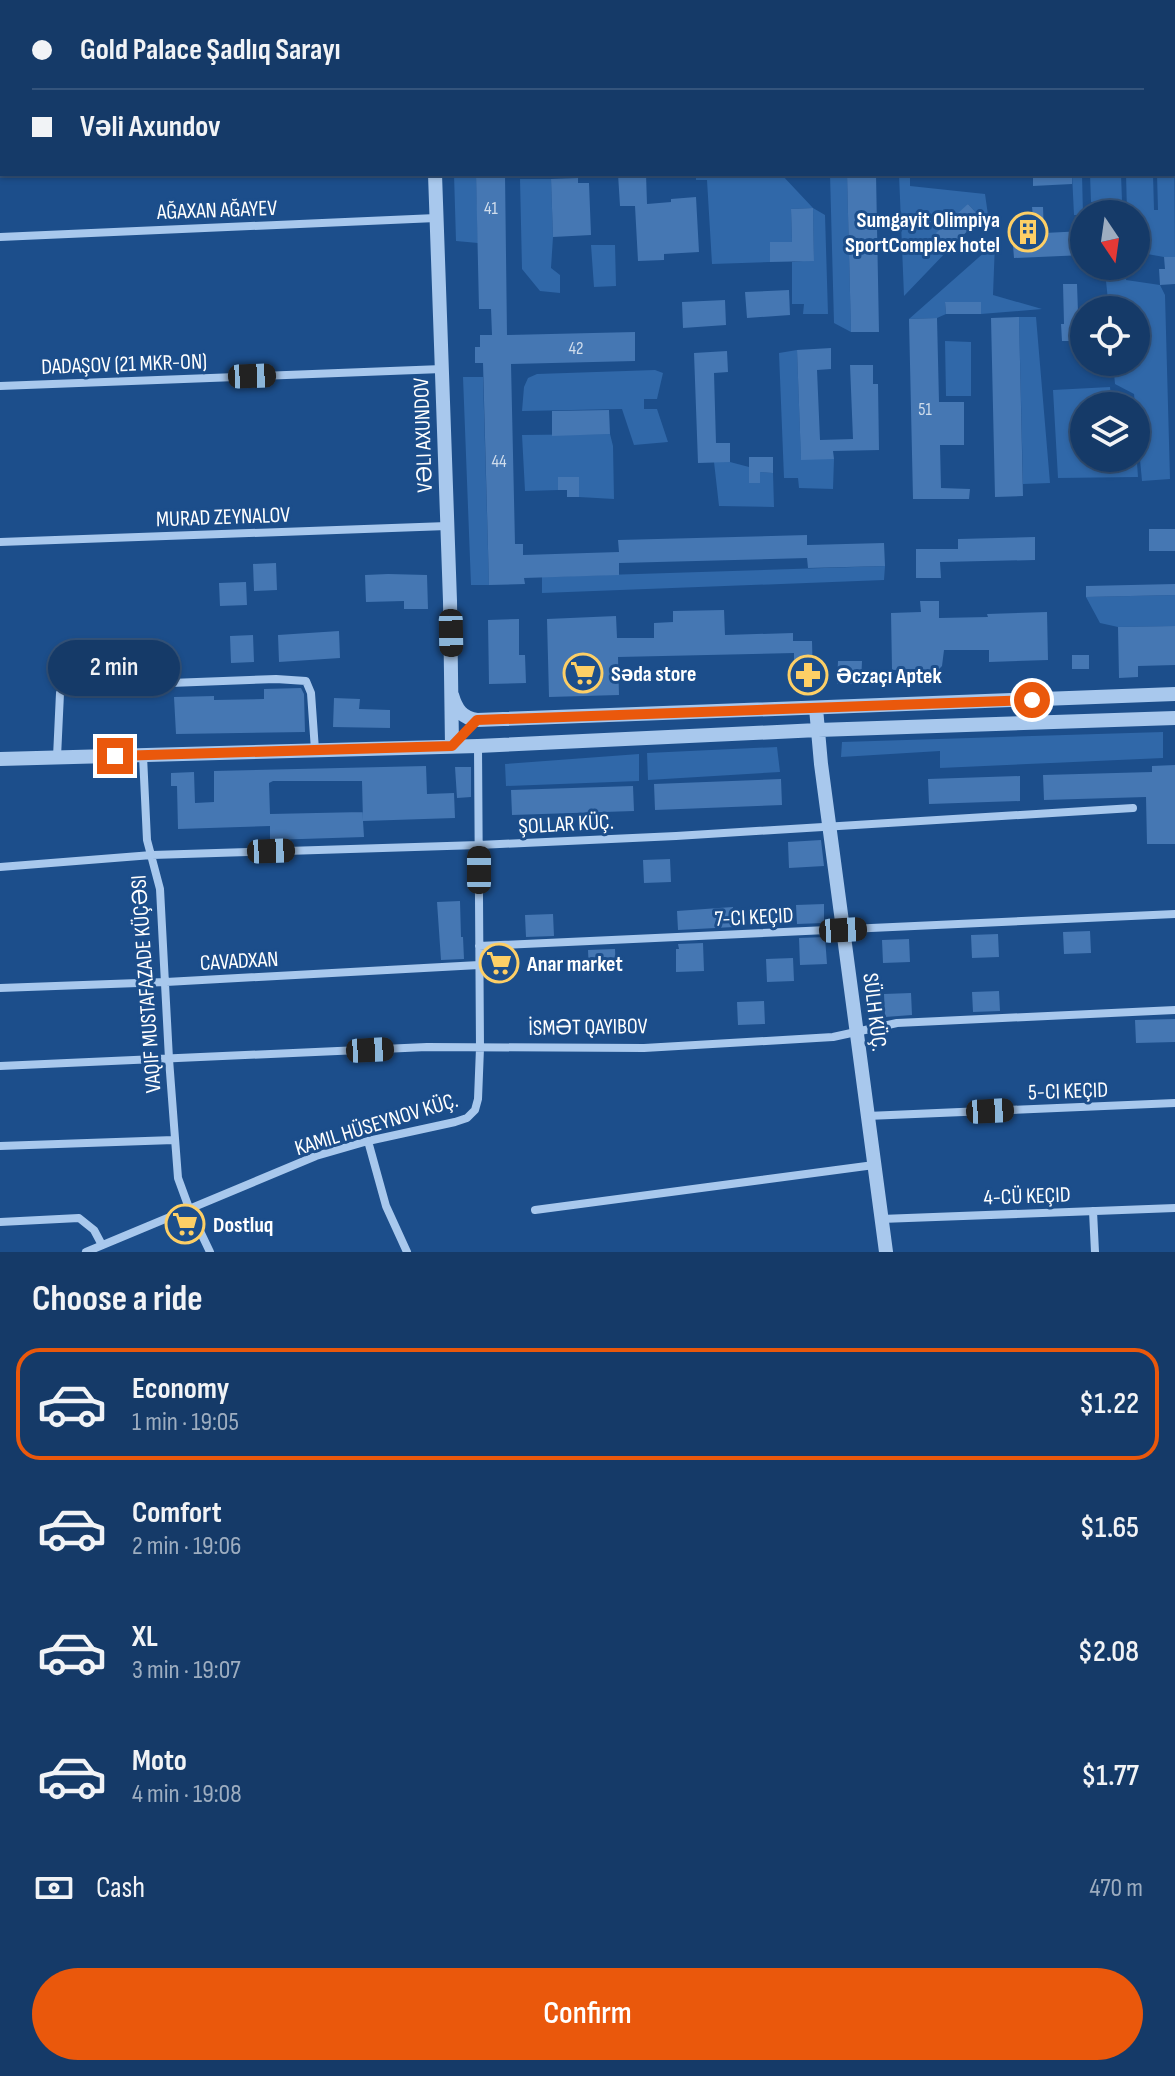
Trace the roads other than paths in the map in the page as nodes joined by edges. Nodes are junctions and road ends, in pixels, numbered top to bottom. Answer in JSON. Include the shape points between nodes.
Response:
{"nodes":[{"id":1,"x":435,"y":176,"type":"edge"},
{"id":2,"x":436,"y":218,"type":"junction"},
{"id":3,"x":0,"y":237,"type":"edge"},
{"id":4,"x":442,"y":369,"type":"junction"},
{"id":5,"x":0,"y":386,"type":"edge"},
{"id":6,"x":447,"y":526,"type":"junction"},
{"id":7,"x":0,"y":542,"type":"edge"},
{"id":8,"x":1175,"y":694,"type":"edge"},
{"id":9,"x":452,"y":695,"type":"junction"},
{"id":10,"x":1061,"y":699,"type":"junction"},
{"id":11,"x":816,"y":708,"type":"junction"},
{"id":12,"x":1175,"y":718,"type":"edge"},
{"id":13,"x":477,"y":720,"type":"junction"},
{"id":14,"x":1061,"y":722,"type":"junction"},
{"id":15,"x":818,"y":730,"type":"junction"},
{"id":16,"x":452,"y":746,"type":"junction"},
{"id":17,"x":478,"y":746,"type":"junction"},
{"id":18,"x":315,"y":750,"type":"junction"},
{"id":19,"x":143,"y":756,"type":"junction"},
{"id":20,"x":57,"y":757,"type":"junction"},
{"id":21,"x":0,"y":759,"type":"edge"},
{"id":22,"x":1133,"y":808,"type":"dead end"},
{"id":23,"x":830,"y":827,"type":"junction"},
{"id":24,"x":479,"y":845,"type":"junction"},
{"id":25,"x":152,"y":855,"type":"junction"},
{"id":26,"x":0,"y":867,"type":"edge"},
{"id":27,"x":1175,"y":914,"type":"edge"},
{"id":28,"x":843,"y":930,"type":"junction"},
{"id":29,"x":479,"y":946,"type":"junction"},
{"id":30,"x":479,"y":965,"type":"junction"},
{"id":31,"x":166,"y":982,"type":"junction"},
{"id":32,"x":0,"y":988,"type":"edge"},
{"id":33,"x":1175,"y":1010,"type":"edge"},
{"id":34,"x":857,"y":1033,"type":"junction"},
{"id":35,"x":480,"y":1048,"type":"junction"},
{"id":36,"x":169,"y":1059,"type":"junction"},
{"id":37,"x":0,"y":1066,"type":"edge"},
{"id":38,"x":1175,"y":1103,"type":"edge"},
{"id":39,"x":867,"y":1116,"type":"junction"},
{"id":40,"x":174,"y":1140,"type":"junction"},
{"id":41,"x":368,"y":1141,"type":"junction"},
{"id":42,"x":0,"y":1146,"type":"edge"},
{"id":43,"x":874,"y":1165,"type":"junction"},
{"id":44,"x":189,"y":1208,"type":"junction"},
{"id":45,"x":1175,"y":1208,"type":"edge"},
{"id":46,"x":535,"y":1210,"type":"dead end"},
{"id":47,"x":1093,"y":1211,"type":"junction"},
{"id":48,"x":881,"y":1219,"type":"junction"},
{"id":49,"x":0,"y":1222,"type":"edge"},
{"id":50,"x":102,"y":1245,"type":"junction"},
{"id":51,"x":86,"y":1252,"type":"edge"},
{"id":52,"x":210,"y":1252,"type":"edge"},
{"id":53,"x":407,"y":1252,"type":"edge"},
{"id":54,"x":886,"y":1252,"type":"edge"},
{"id":55,"x":1095,"y":1252,"type":"edge"}],
"edges":[{"from":1,"to":2,"type":"street","name":"VƏLI AXUNDOV"},
{"from":2,"to":3,"type":"street","name":"AĞAXAN AĞAYEV"},
{"from":2,"to":4,"type":"street","name":"VƏLI AXUNDOV"},
{"from":4,"to":5,"type":"street","name":"DADAŞOV (21 MKR-ON)"},
{"from":4,"to":6,"type":"street","name":"VƏLI AXUNDOV"},
{"from":6,"to":7,"type":"street","name":"MURAD ZEYNALOV"},
{"from":6,"to":9,"type":"street","name":"VƏLI AXUNDOV"},
{"from":8,"to":10,"type":"street"},
{"from":9,"to":13,"type":"street","via":[[461,713]]},
{"from":9,"to":16,"type":"street","name":"VƏLI AXUNDOV"},
{"from":10,"to":11,"type":"street"},
{"from":10,"to":14,"type":"street"},
{"from":11,"to":13,"type":"street"},
{"from":11,"to":15,"type":"street","name":"SÜLH KÜÇ."},
{"from":12,"to":14,"type":"street"},
{"from":13,"to":16,"type":"street"},
{"from":13,"to":17,"type":"street"},
{"from":14,"to":15,"type":"street"},
{"from":15,"to":17,"type":"street"},
{"from":15,"to":23,"type":"street","name":"SÜLH KÜÇ."},
{"from":16,"to":17,"type":"street"},
{"from":16,"to":18,"type":"street"},
{"from":17,"to":24,"type":"street","name":"KAMIL HÜSEYNOV KÜÇ."},
{"from":18,"to":19,"type":"street"},
{"from":18,"to":20,"type":"street","via":[[306,681],[276,679],[65,687],[60,693]]},
{"from":19,"to":20,"type":"street"},
{"from":19,"to":25,"type":"street","name":"VAQIF MUSTAFAZADE KÜÇƏSI"},
{"from":20,"to":21,"type":"street"},
{"from":22,"to":23,"type":"street","name":"ŞOLLAR KÜÇ."},
{"from":23,"to":24,"type":"street","name":"ŞOLLAR KÜÇ."},
{"from":23,"to":28,"type":"street","name":"SÜLH KÜÇ."},
{"from":24,"to":25,"type":"street","name":"ŞOLLAR KÜÇ."},
{"from":24,"to":29,"type":"street","name":"KAMIL HÜSEYNOV KÜÇ."},
{"from":25,"to":26,"type":"street","name":"ŞOLLAR KÜÇ."},
{"from":25,"to":31,"type":"street","name":"VAQIF MUSTAFAZADE KÜÇƏSI","via":[[160,889]]},
{"from":27,"to":28,"type":"street","name":"7-CI KEÇID"},
{"from":28,"to":29,"type":"street","name":"7-CI KEÇID"},
{"from":28,"to":34,"type":"street","name":"SÜLH KÜÇ."},
{"from":29,"to":30,"type":"street","name":"KAMIL HÜSEYNOV KÜÇ."},
{"from":30,"to":31,"type":"street","name":"CAVADXAN"},
{"from":30,"to":35,"type":"street","name":"KAMIL HÜSEYNOV KÜÇ."},
{"from":31,"to":32,"type":"street","name":"CAVADXAN"},
{"from":31,"to":36,"type":"street","name":"VAQIF MUSTAFAZADE KÜÇƏSI"},
{"from":33,"to":34,"type":"street","via":[[897,1023]]},
{"from":34,"to":35,"type":"street","via":[[644,1048]]},
{"from":34,"to":39,"type":"street","name":"SÜLH KÜÇ."},
{"from":35,"to":36,"type":"street"},
{"from":35,"to":41,"type":"street","name":"KAMIL HÜSEYNOV KÜÇ.","via":[[478,1099],[467,1118]]},
{"from":36,"to":37,"type":"street"},
{"from":36,"to":40,"type":"street","name":"VAQIF MUSTAFAZADE KÜÇƏSI"},
{"from":38,"to":39,"type":"street","name":"5-CI KEÇID"},
{"from":39,"to":43,"type":"street","name":"SÜLH KÜÇ."},
{"from":40,"to":42,"type":"street"},
{"from":40,"to":44,"type":"street","name":"VAQIF MUSTAFAZADE KÜÇƏSI","via":[[178,1178]]},
{"from":41,"to":44,"type":"street","name":"KAMIL HÜSEYNOV KÜÇ.","via":[[316,1156]]},
{"from":41,"to":53,"type":"street","via":[[386,1206]]},
{"from":43,"to":46,"type":"street"},
{"from":43,"to":48,"type":"street","name":"SÜLH KÜÇ."},
{"from":44,"to":50,"type":"street","name":"KAMIL HÜSEYNOV KÜÇ."},
{"from":44,"to":52,"type":"street","name":"VAQIF MUSTAFAZADE KÜÇƏSI"},
{"from":45,"to":47,"type":"street","name":"4-CÜ KEÇID"},
{"from":47,"to":48,"type":"street","name":"4-CÜ KEÇID"},
{"from":47,"to":55,"type":"street"},
{"from":48,"to":54,"type":"street","name":"SÜLH KÜÇ."},
{"from":49,"to":50,"type":"street","via":[[79,1218]]},
{"from":50,"to":51,"type":"street","name":"KAMIL HÜSEYNOV KÜÇ."}]}
